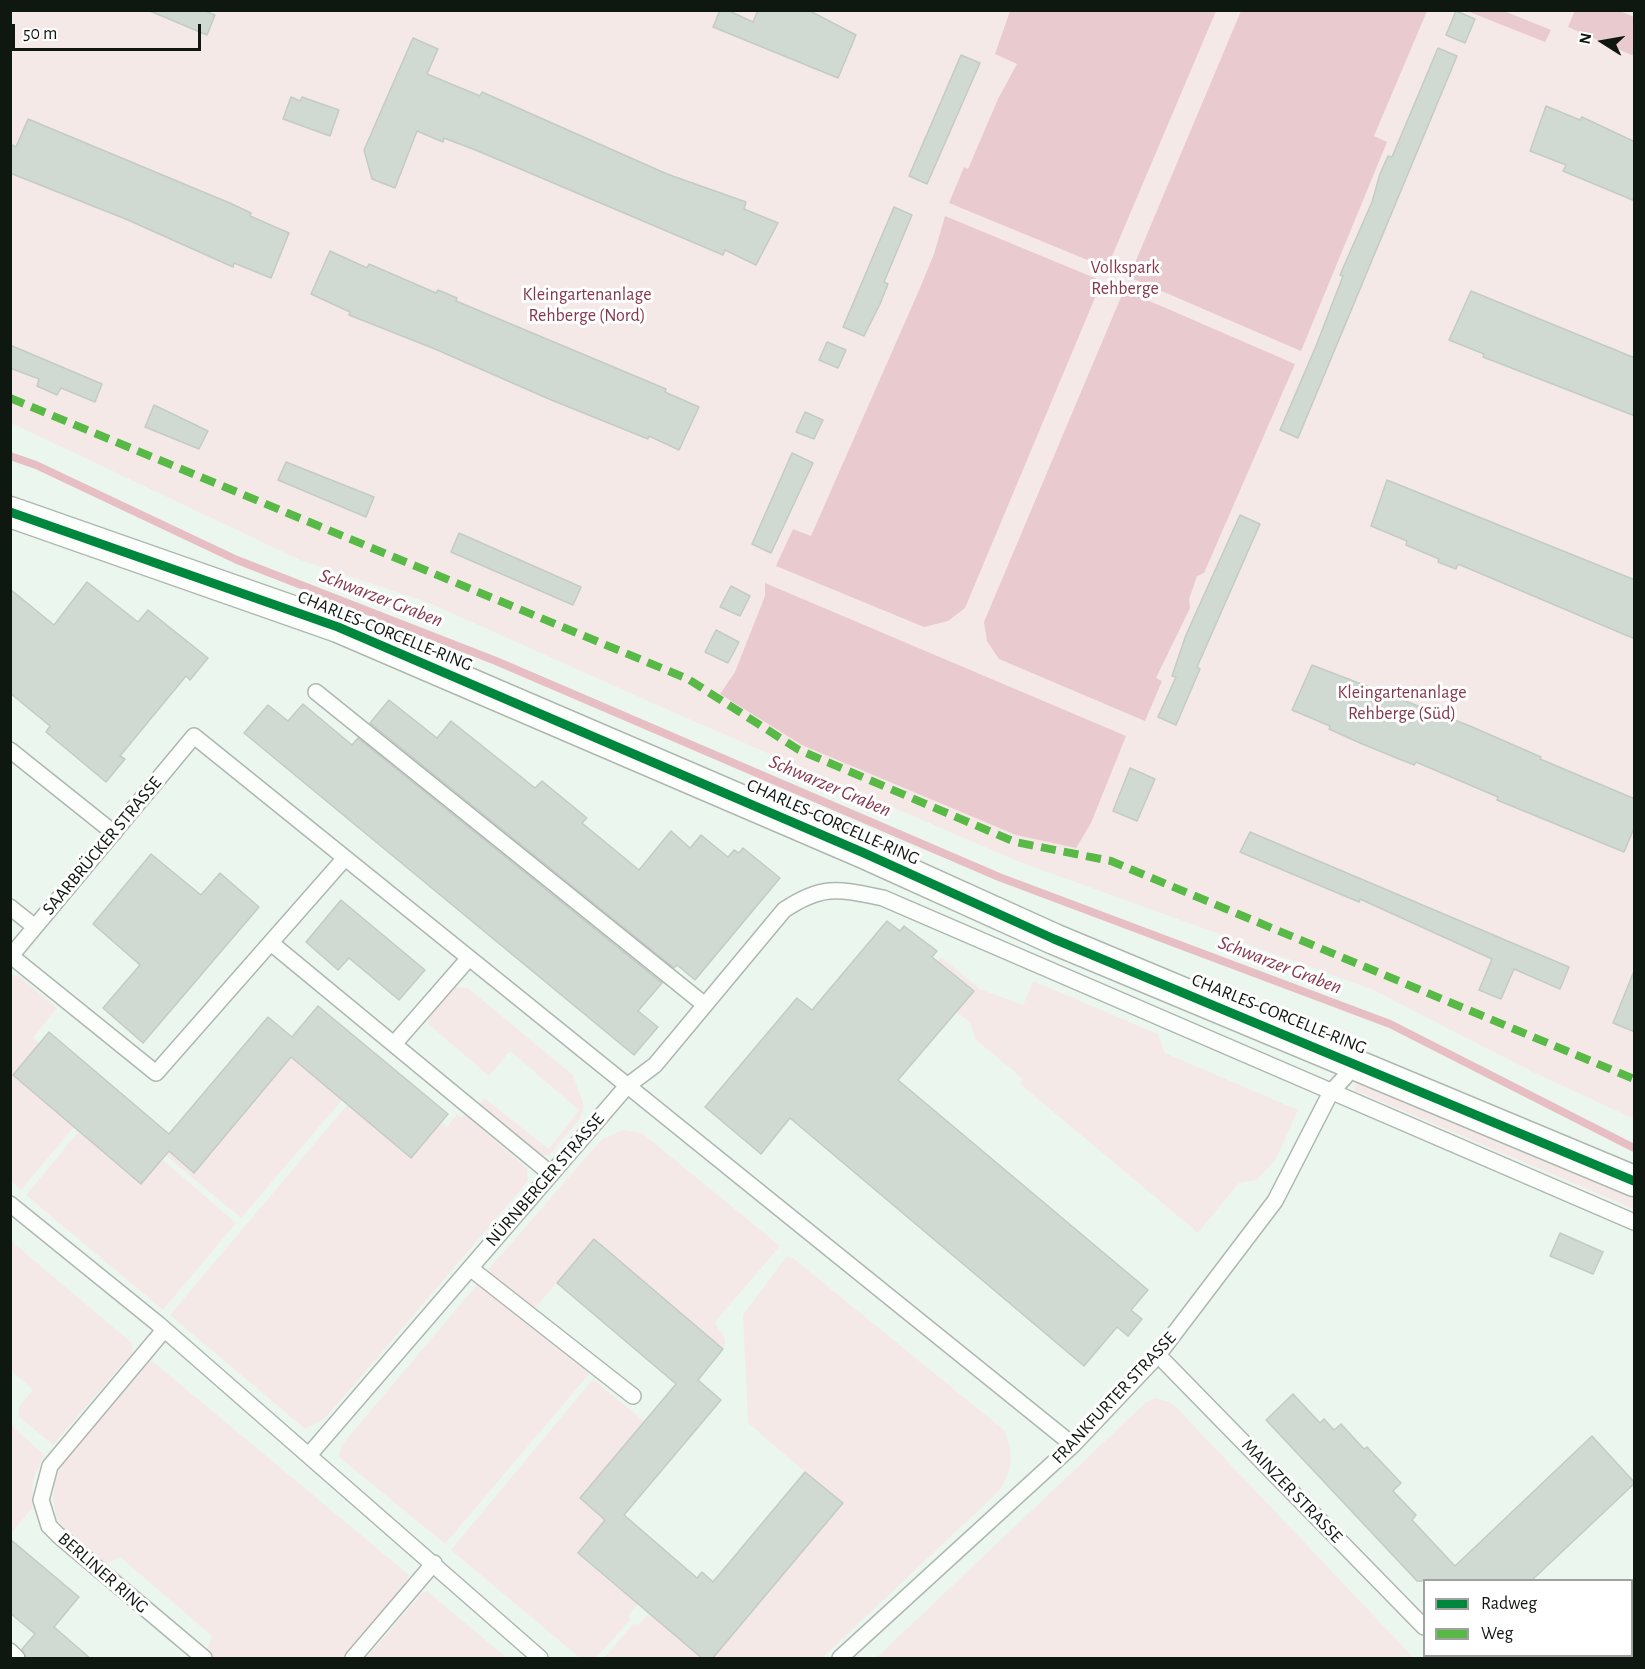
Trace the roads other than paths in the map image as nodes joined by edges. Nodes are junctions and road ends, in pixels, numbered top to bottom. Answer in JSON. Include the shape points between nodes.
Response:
{"nodes":[{"id":1,"x":10,"y":512,"type":"edge"},
{"id":2,"x":316,"y":692,"type":"dead end"},
{"id":3,"x":10,"y":750,"type":"edge"},
{"id":4,"x":114,"y":833,"type":"junction"},
{"id":5,"x":345,"y":858,"type":"junction"},
{"id":6,"x":10,"y":907,"type":"edge"},
{"id":7,"x":35,"y":927,"type":"junction"},
{"id":8,"x":271,"y":943,"type":"junction"},
{"id":9,"x":11,"y":956,"type":"edge"},
{"id":10,"x":469,"y":958,"type":"junction"},
{"id":11,"x":705,"y":1005,"type":"junction"},
{"id":12,"x":394,"y":1044,"type":"junction"},
{"id":13,"x":1350,"y":1061,"type":"junction"},
{"id":14,"x":627,"y":1086,"type":"junction"},
{"id":15,"x":1331,"y":1092,"type":"junction"},
{"id":16,"x":551,"y":1174,"type":"junction"},
{"id":17,"x":1635,"y":1182,"type":"edge"},
{"id":18,"x":10,"y":1204,"type":"edge"},
{"id":19,"x":1635,"y":1222,"type":"edge"},
{"id":20,"x":470,"y":1268,"type":"junction"},
{"id":21,"x":164,"y":1330,"type":"junction"},
{"id":22,"x":1158,"y":1355,"type":"junction"},
{"id":23,"x":633,"y":1396,"type":"dead end"},
{"id":24,"x":1072,"y":1445,"type":"junction"},
{"id":25,"x":309,"y":1455,"type":"junction"},
{"id":26,"x":434,"y":1563,"type":"junction"},
{"id":27,"x":1423,"y":1625,"type":"edge"},
{"id":28,"x":10,"y":1651,"type":"edge"},
{"id":29,"x":17,"y":1659,"type":"edge"},
{"id":30,"x":204,"y":1659,"type":"edge"},
{"id":31,"x":353,"y":1659,"type":"edge"},
{"id":32,"x":540,"y":1659,"type":"edge"},
{"id":33,"x":840,"y":1659,"type":"edge"}],
"edges":[{"from":1,"to":13,"type":"street","name":"CHARLES-CORCELLE-RING","via":[[338,627],[854,848],[1054,939]]},
{"from":2,"to":11,"type":"lane"},
{"from":3,"to":4,"type":"lane"},
{"from":4,"to":5,"type":"lane","name":"SAARBRÜCKER STRASSE","via":[[194,736]]},
{"from":4,"to":7,"type":"lane","name":"SAARBRÜCKER STRASSE"},
{"from":5,"to":8,"type":"lane"},
{"from":5,"to":10,"type":"lane"},
{"from":6,"to":7,"type":"lane"},
{"from":7,"to":9,"type":"lane","name":"SAARBRÜCKER STRASSE"},
{"from":8,"to":9,"type":"lane","via":[[156,1073]]},
{"from":8,"to":12,"type":"lane"},
{"from":10,"to":12,"type":"lane"},
{"from":10,"to":14,"type":"lane"},
{"from":11,"to":14,"type":"lane","name":"NÜRNBERGER STRASSE","via":[[655,1065]]},
{"from":11,"to":15,"type":"lane","name":"NÜRNBERGER STRASSE","via":[[784,910],[807,895],[838,889],[883,898]]},
{"from":12,"to":16,"type":"lane"},
{"from":13,"to":15,"type":"lane","name":"FRANKFURTER STRASSE","via":[[1345,1077]]},
{"from":13,"to":17,"type":"street","name":"CHARLES-CORCELLE-RING"},
{"from":14,"to":16,"type":"lane","name":"NÜRNBERGER STRASSE"},
{"from":14,"to":24,"type":"lane"},
{"from":15,"to":19,"type":"lane","name":"NÜRNBERGER STRASSE"},
{"from":15,"to":22,"type":"lane","name":"FRANKFURTER STRASSE","via":[[1275,1200]]},
{"from":16,"to":20,"type":"lane","name":"NÜRNBERGER STRASSE"},
{"from":18,"to":21,"type":"lane"},
{"from":20,"to":23,"type":"lane"},
{"from":20,"to":25,"type":"lane","name":"NÜRNBERGER STRASSE"},
{"from":21,"to":25,"type":"lane"},
{"from":21,"to":30,"type":"lane","name":"BERLINER RING","via":[[50,1466],[41,1500],[49,1526],[58,1535]]},
{"from":22,"to":24,"type":"lane","name":"FRANKFURTER STRASSE"},
{"from":22,"to":27,"type":"lane","name":"MAINZER STRASSE"},
{"from":24,"to":33,"type":"lane","name":"FRANKFURTER STRASSE"},
{"from":25,"to":26,"type":"lane"},
{"from":26,"to":31,"type":"lane"},
{"from":26,"to":32,"type":"lane"},
{"from":28,"to":29,"type":"lane"}]}
